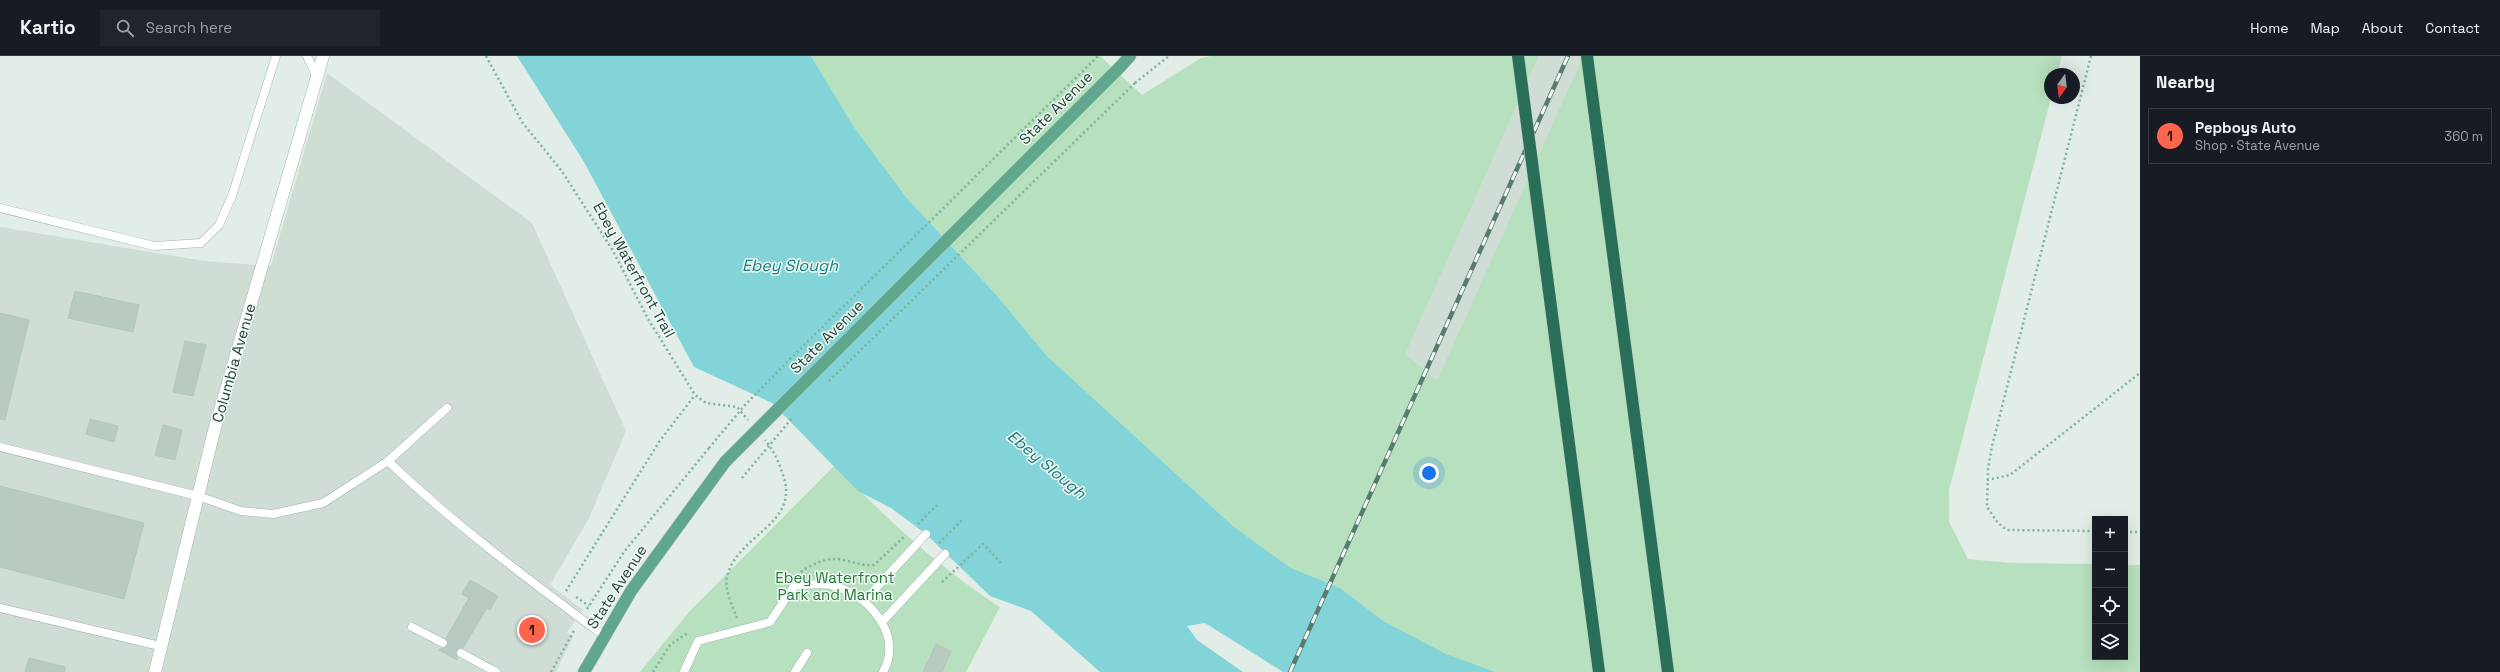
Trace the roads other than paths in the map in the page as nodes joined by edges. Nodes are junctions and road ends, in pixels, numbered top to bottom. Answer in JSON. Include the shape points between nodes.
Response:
{"nodes":[{"id":1,"x":276,"y":56,"type":"edge"},
{"id":2,"x":307,"y":56,"type":"edge"},
{"id":3,"x":323,"y":56,"type":"edge"},
{"id":4,"x":1130,"y":56,"type":"edge"},
{"id":5,"x":1518,"y":56,"type":"edge"},
{"id":6,"x":1587,"y":56,"type":"edge"},
{"id":7,"x":317,"y":77,"type":"junction"},
{"id":8,"x":0,"y":208,"type":"edge"},
{"id":9,"x":447,"y":408,"type":"dead end"},
{"id":10,"x":0,"y":447,"type":"edge"},
{"id":11,"x":388,"y":461,"type":"junction"},
{"id":12,"x":198,"y":496,"type":"junction"},
{"id":13,"x":926,"y":534,"type":"dead end"},
{"id":14,"x":945,"y":554,"type":"dead end"},
{"id":15,"x":864,"y":601,"type":"junction"},
{"id":16,"x":0,"y":608,"type":"edge"},
{"id":17,"x":882,"y":622,"type":"junction"},
{"id":18,"x":412,"y":627,"type":"dead end"},
{"id":19,"x":603,"y":635,"type":"junction"},
{"id":20,"x":443,"y":643,"type":"dead end"},
{"id":21,"x":160,"y":646,"type":"junction"},
{"id":22,"x":460,"y":653,"type":"dead end"},
{"id":23,"x":807,"y":653,"type":"dead end"},
{"id":24,"x":155,"y":672,"type":"edge"},
{"id":25,"x":496,"y":672,"type":"edge"},
{"id":26,"x":584,"y":672,"type":"edge"},
{"id":27,"x":684,"y":672,"type":"edge"},
{"id":28,"x":795,"y":672,"type":"edge"},
{"id":29,"x":883,"y":672,"type":"edge"},
{"id":30,"x":1599,"y":672,"type":"edge"},
{"id":31,"x":1668,"y":672,"type":"edge"}],
"edges":[{"from":1,"to":8,"type":"lane","via":[[232,196],[219,225],[201,243],[154,246]]},
{"from":2,"to":7,"type":"lane"},
{"from":3,"to":7,"type":"street","name":"Columbia Avenue"},
{"from":4,"to":19,"type":"main road","name":"State Avenue","bridge":true,"via":[[725,462],[635,585]]},
{"from":5,"to":30,"type":"highway","bridge":true},
{"from":6,"to":31,"type":"highway"},
{"from":7,"to":12,"type":"street","name":"Columbia Avenue"},
{"from":9,"to":11,"type":"lane"},
{"from":10,"to":12,"type":"lane"},
{"from":11,"to":12,"type":"lane","via":[[324,503],[273,514],[241,511]]},
{"from":11,"to":19,"type":"lane","via":[[420,492],[505,563]]},
{"from":12,"to":21,"type":"street","name":"Columbia Avenue"},
{"from":13,"to":15,"type":"lane"},
{"from":14,"to":17,"type":"lane"},
{"from":15,"to":17,"type":"lane"},
{"from":15,"to":27,"type":"lane","via":[[848,591],[830,585],[794,586],[770,622],[698,641]]},
{"from":16,"to":21,"type":"lane"},
{"from":17,"to":29,"type":"lane","via":[[889,640],[890,655]]},
{"from":18,"to":20,"type":"lane"},
{"from":19,"to":26,"type":"main road","name":"State Avenue"},
{"from":21,"to":24,"type":"street","name":"Columbia Avenue"},
{"from":22,"to":25,"type":"lane"},
{"from":23,"to":28,"type":"lane"}]}
